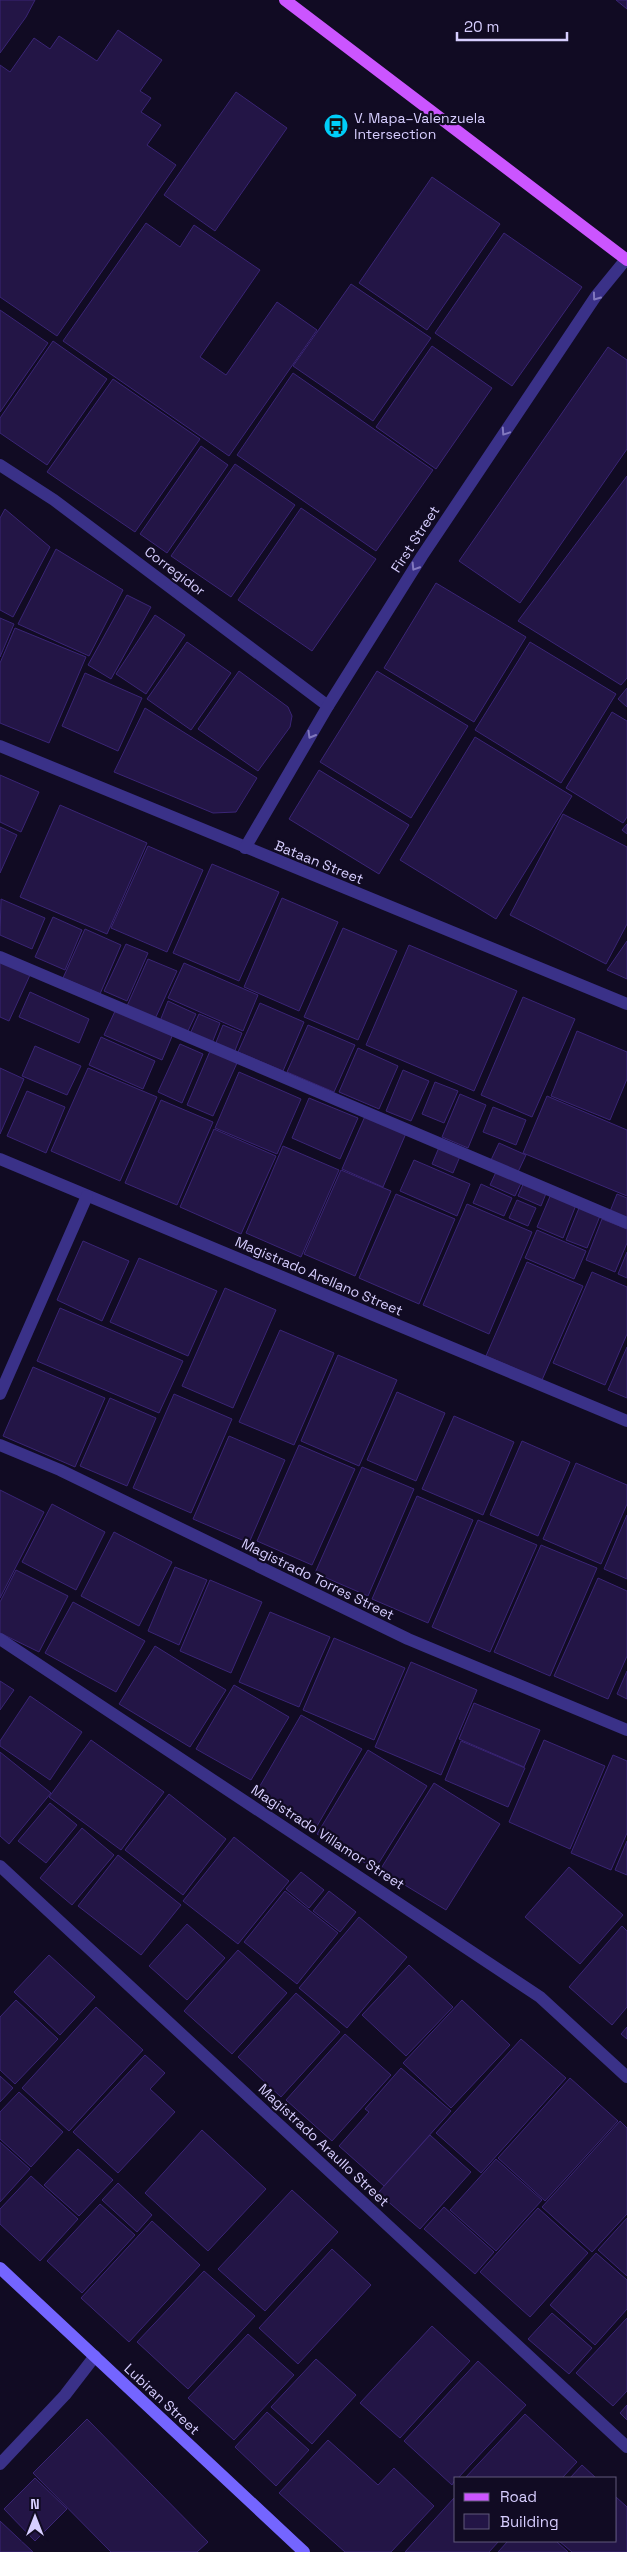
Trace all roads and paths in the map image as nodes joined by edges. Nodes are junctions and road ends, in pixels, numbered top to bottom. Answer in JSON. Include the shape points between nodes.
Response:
{"nodes":[{"id":1,"x":285,"y":0,"type":"edge"},
{"id":2,"x":627,"y":259,"type":"edge"},
{"id":3,"x":0,"y":465,"type":"edge"},
{"id":4,"x":328,"y":706,"type":"junction"},
{"id":5,"x":0,"y":746,"type":"edge"},
{"id":6,"x":245,"y":848,"type":"junction"},
{"id":7,"x":0,"y":957,"type":"edge"},
{"id":8,"x":627,"y":1004,"type":"edge"},
{"id":9,"x":0,"y":1159,"type":"edge"},
{"id":10,"x":87,"y":1196,"type":"junction"},
{"id":11,"x":627,"y":1223,"type":"edge"},
{"id":12,"x":0,"y":1394,"type":"edge"},
{"id":13,"x":627,"y":1421,"type":"edge"},
{"id":14,"x":0,"y":1445,"type":"edge"},
{"id":15,"x":0,"y":1639,"type":"edge"},
{"id":16,"x":627,"y":1730,"type":"edge"},
{"id":17,"x":0,"y":1866,"type":"edge"},
{"id":18,"x":627,"y":2077,"type":"edge"},
{"id":19,"x":0,"y":2268,"type":"edge"},
{"id":20,"x":95,"y":2356,"type":"junction"},
{"id":21,"x":627,"y":2447,"type":"edge"},
{"id":22,"x":2,"y":2458,"type":"edge"},
{"id":23,"x":304,"y":2552,"type":"edge"}],
"edges":[{"from":1,"to":2,"type":"main road"},
{"from":2,"to":4,"type":"street","name":"First Street","one_way":true,"via":[[596,296],[422,556]]},
{"from":3,"to":4,"type":"street","name":"Corregidor","via":[[54,500]]},
{"from":4,"to":6,"type":"street","name":"First Street","one_way":true},
{"from":5,"to":6,"type":"street","name":"Bataan Street"},
{"from":6,"to":8,"type":"street","name":"Bataan Street"},
{"from":7,"to":11,"type":"street"},
{"from":9,"to":10,"type":"street","name":"Magistrado Arellano Street"},
{"from":10,"to":12,"type":"street"},
{"from":10,"to":13,"type":"street","name":"Magistrado Arellano Street"},
{"from":14,"to":16,"type":"street","name":"Magistrado Torres Street","via":[[60,1470],[408,1639]]},
{"from":15,"to":18,"type":"street","name":"Magistrado Villamor Street","via":[[540,1996]]},
{"from":17,"to":21,"type":"street","name":"Magistrado Araullo Street"},
{"from":19,"to":20,"type":"main road","name":"Lubiran Street"},
{"from":20,"to":22,"type":"street","via":[[64,2395]]},
{"from":20,"to":23,"type":"main road","name":"Lubiran Street"}]}
